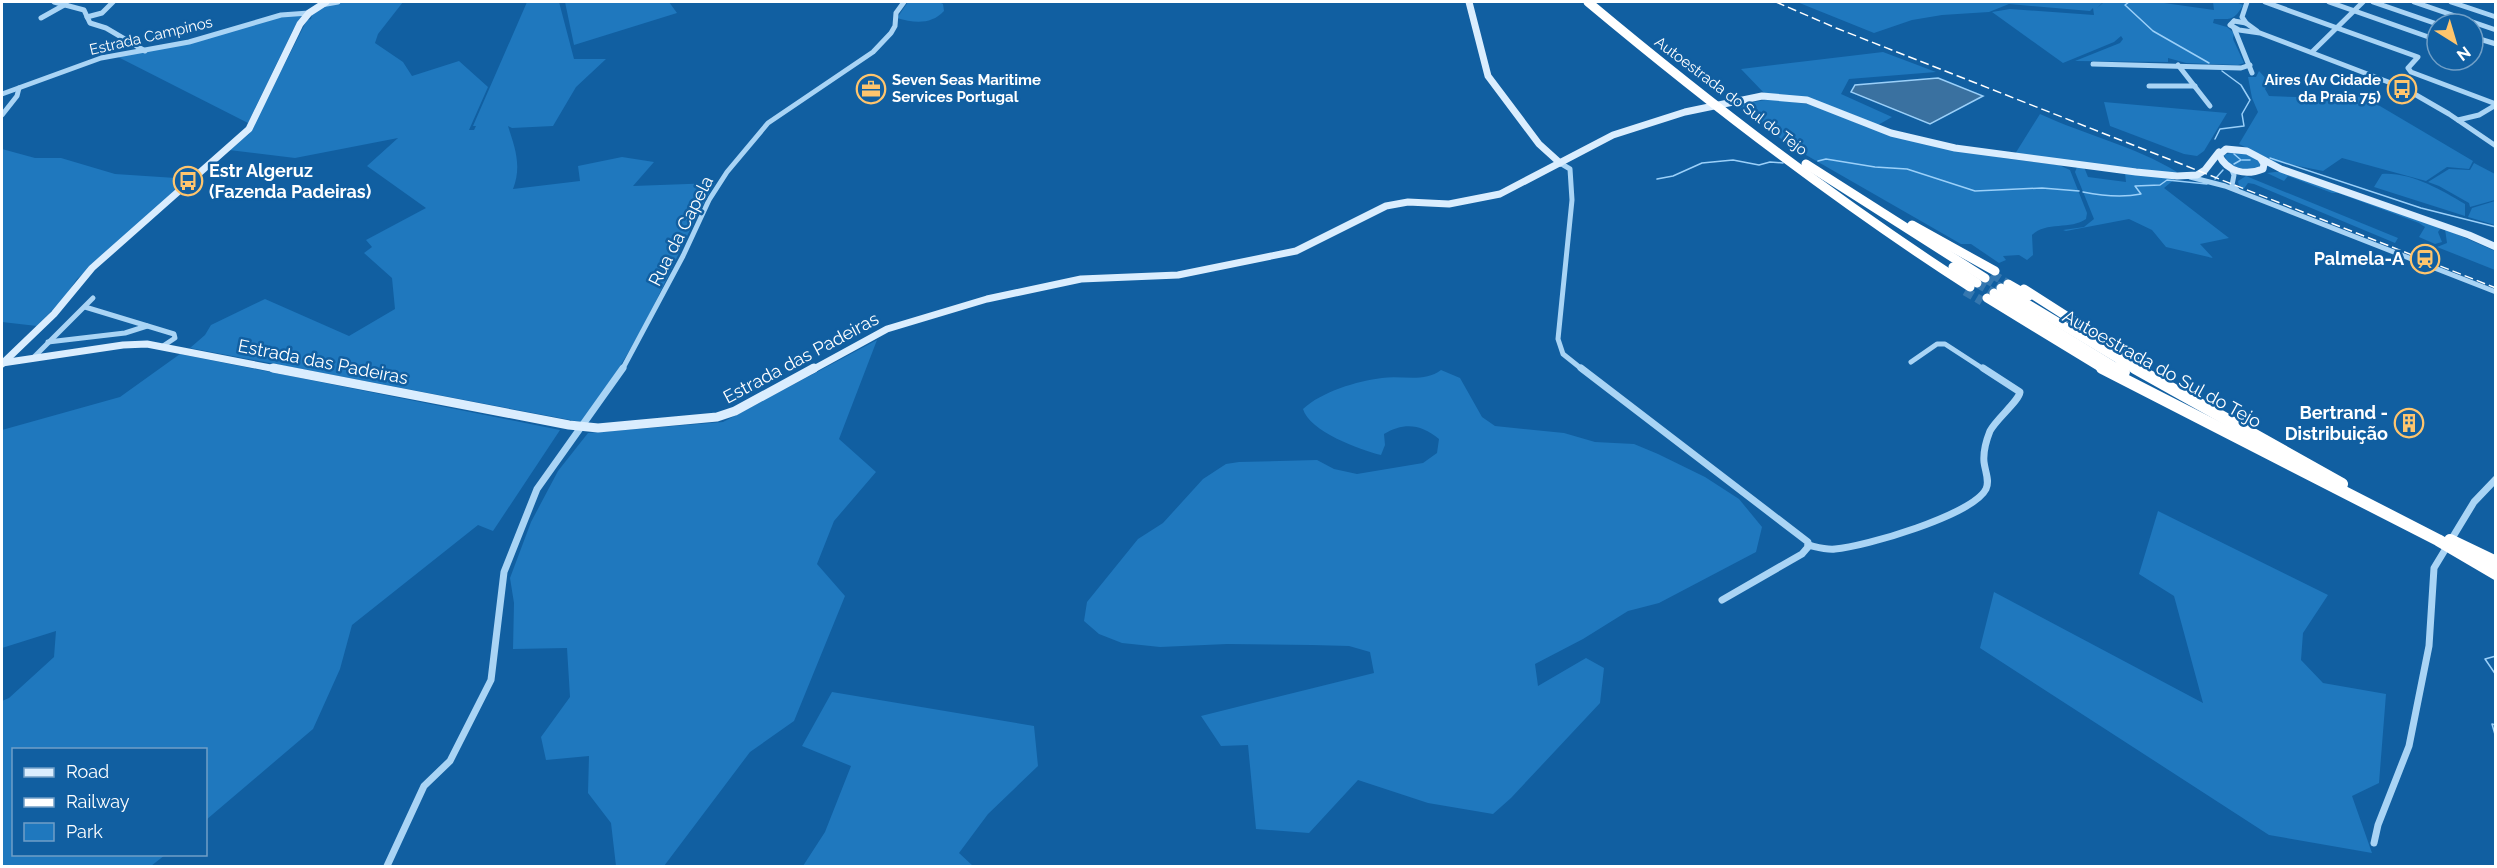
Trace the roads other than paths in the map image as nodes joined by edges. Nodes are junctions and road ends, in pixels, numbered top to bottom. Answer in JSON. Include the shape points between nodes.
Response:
{"nodes":[{"id":1,"x":54,"y":2,"type":"edge"},
{"id":2,"x":113,"y":2,"type":"edge"},
{"id":3,"x":338,"y":2,"type":"edge"},
{"id":4,"x":904,"y":2,"type":"edge"},
{"id":5,"x":1469,"y":2,"type":"edge"},
{"id":6,"x":1588,"y":2,"type":"edge"},
{"id":7,"x":1598,"y":2,"type":"edge"},
{"id":8,"x":2247,"y":2,"type":"edge"},
{"id":9,"x":2265,"y":2,"type":"edge"},
{"id":10,"x":2329,"y":2,"type":"edge"},
{"id":11,"x":2363,"y":2,"type":"edge"},
{"id":12,"x":2373,"y":2,"type":"edge"},
{"id":13,"x":2414,"y":2,"type":"edge"},
{"id":14,"x":2451,"y":2,"type":"edge"},
{"id":15,"x":323,"y":3,"type":"edge"},
{"id":16,"x":66,"y":4,"type":"junction"},
{"id":17,"x":2354,"y":10,"type":"junction"},
{"id":18,"x":2441,"y":12,"type":"edge"},
{"id":19,"x":2481,"y":12,"type":"edge"},
{"id":20,"x":309,"y":13,"type":"junction"},
{"id":21,"x":87,"y":17,"type":"junction"},
{"id":22,"x":2242,"y":17,"type":"junction"},
{"id":23,"x":42,"y":18,"type":"dead end"},
{"id":24,"x":2425,"y":20,"type":"edge"},
{"id":25,"x":2234,"y":21,"type":"junction"},
{"id":26,"x":2246,"y":23,"type":"junction"},
{"id":27,"x":2337,"y":28,"type":"junction"},
{"id":28,"x":2245,"y":30,"type":"junction"},
{"id":29,"x":2425,"y":36,"type":"edge"},
{"id":30,"x":135,"y":46,"type":"junction"},
{"id":31,"x":145,"y":51,"type":"junction"},
{"id":32,"x":2312,"y":52,"type":"junction"},
{"id":33,"x":123,"y":54,"type":"junction"},
{"id":34,"x":2093,"y":64,"type":"dead end"},
{"id":35,"x":2178,"y":65,"type":"junction"},
{"id":36,"x":2250,"y":65,"type":"junction"},
{"id":37,"x":2241,"y":68,"type":"junction"},
{"id":38,"x":2149,"y":86,"type":"dead end"},
{"id":39,"x":2195,"y":86,"type":"junction"},
{"id":40,"x":19,"y":88,"type":"junction"},
{"id":41,"x":2,"y":94,"type":"edge"},
{"id":42,"x":2496,"y":104,"type":"edge"},
{"id":43,"x":2210,"y":106,"type":"dead end"},
{"id":44,"x":2,"y":116,"type":"edge"},
{"id":45,"x":2458,"y":120,"type":"junction"},
{"id":46,"x":2496,"y":146,"type":"edge"},
{"id":47,"x":2219,"y":152,"type":"junction"},
{"id":48,"x":2261,"y":159,"type":"junction"},
{"id":49,"x":1560,"y":163,"type":"junction"},
{"id":50,"x":1805,"y":164,"type":"junction"},
{"id":51,"x":2208,"y":167,"type":"junction"},
{"id":52,"x":2230,"y":167,"type":"junction"},
{"id":53,"x":2263,"y":169,"type":"junction"},
{"id":54,"x":2246,"y":172,"type":"junction"},
{"id":55,"x":2290,"y":172,"type":"junction"},
{"id":56,"x":2188,"y":176,"type":"junction"},
{"id":57,"x":2235,"y":178,"type":"junction"},
{"id":58,"x":2246,"y":195,"type":"junction"},
{"id":59,"x":1859,"y":212,"type":"junction"},
{"id":60,"x":1884,"y":232,"type":"junction"},
{"id":61,"x":2496,"y":247,"type":"edge"},
{"id":62,"x":1978,"y":282,"type":"junction"},
{"id":63,"x":1995,"y":293,"type":"junction"},
{"id":64,"x":2496,"y":294,"type":"edge"},
{"id":65,"x":93,"y":298,"type":"dead end"},
{"id":66,"x":85,"y":307,"type":"junction"},
{"id":67,"x":148,"y":326,"type":"junction"},
{"id":68,"x":48,"y":342,"type":"junction"},
{"id":69,"x":163,"y":346,"type":"junction"},
{"id":70,"x":32,"y":359,"type":"junction"},
{"id":71,"x":1911,"y":362,"type":"dead end"},
{"id":72,"x":2,"y":363,"type":"edge"},
{"id":73,"x":2100,"y":367,"type":"junction"},
{"id":74,"x":2130,"y":382,"type":"junction"},
{"id":75,"x":584,"y":427,"type":"junction"},
{"id":76,"x":2317,"y":470,"type":"junction"},
{"id":77,"x":2496,"y":479,"type":"edge"},
{"id":78,"x":1808,"y":545,"type":"junction"},
{"id":79,"x":2496,"y":564,"type":"edge"},
{"id":80,"x":2496,"y":574,"type":"edge"},
{"id":81,"x":1722,"y":600,"type":"dead end"},
{"id":82,"x":2374,"y":843,"type":"dead end"},
{"id":83,"x":387,"y":867,"type":"edge"}],
"edges":[{"from":1,"to":16,"type":"street"},
{"from":2,"to":21,"type":"street","via":[[102,13]]},
{"from":3,"to":15,"type":"street"},
{"from":4,"to":75,"type":"street","name":"Rua da Capela","via":[[896,13],[891,33],[870,55],[768,123],[727,172],[702,211],[627,363]]},
{"from":5,"to":49,"type":"street","via":[[1488,76],[1539,144]]},
{"from":6,"to":59,"type":"highway","name":"Autoestrada do Sul do Tejo","via":[[1667,68]]},
{"from":7,"to":50,"type":"highway","name":"Autoestrada do Sul do Tejo"},
{"from":8,"to":22,"type":"street"},
{"from":9,"to":27,"type":"street"},
{"from":10,"to":17,"type":"street"},
{"from":11,"to":17,"type":"street"},
{"from":12,"to":24,"type":"street"},
{"from":13,"to":18,"type":"street"},
{"from":14,"to":19,"type":"street"},
{"from":15,"to":20,"type":"street"},
{"from":16,"to":21,"type":"street","via":[[84,10]]},
{"from":16,"to":23,"type":"street"},
{"from":17,"to":27,"type":"street"},
{"from":17,"to":29,"type":"street"},
{"from":20,"to":31,"type":"street","name":"Estrada Campinos","via":[[281,15]]},
{"from":20,"to":72,"type":"street","via":[[249,129],[92,268],[54,314]]},
{"from":21,"to":30,"type":"street","via":[[90,23]]},
{"from":22,"to":25,"type":"street"},
{"from":22,"to":26,"type":"street"},
{"from":25,"to":26,"type":"street"},
{"from":25,"to":28,"type":"street","via":[[2230,23],[2234,28]]},
{"from":26,"to":28,"type":"street"},
{"from":27,"to":32,"type":"street"},
{"from":27,"to":42,"type":"street","via":[[2418,57],[2408,68],[2411,72]]},
{"from":28,"to":32,"type":"street"},
{"from":28,"to":36,"type":"street","via":[[2243,51]]},
{"from":30,"to":31,"type":"street"},
{"from":30,"to":33,"type":"street"},
{"from":31,"to":33,"type":"street","name":"Estrada Campinos"},
{"from":32,"to":45,"type":"street","via":[[2400,86]]},
{"from":33,"to":40,"type":"street","name":"Estrada Campinos","via":[[82,64]]},
{"from":34,"to":35,"type":"street"},
{"from":35,"to":37,"type":"street"},
{"from":35,"to":39,"type":"street"},
{"from":36,"to":37,"type":"street"},
{"from":36,"to":37,"type":"street","via":[[2252,73]]},
{"from":38,"to":39,"type":"street"},
{"from":39,"to":43,"type":"street"},
{"from":40,"to":41,"type":"street","name":"Estrada Campinos"},
{"from":40,"to":44,"type":"street"},
{"from":42,"to":45,"type":"street","via":[[2479,115]]},
{"from":45,"to":46,"type":"street"},
{"from":47,"to":48,"type":"street","via":[[2238,149]]},
{"from":47,"to":51,"type":"street"},
{"from":47,"to":52,"type":"street","via":[[2220,159]]},
{"from":48,"to":53,"type":"street"},
{"from":48,"to":55,"type":"street"},
{"from":49,"to":56,"type":"street","name":"Estrada das Padeiras","via":[[1603,138],[1661,119],[1762,96],[1815,102],[1891,133],[1955,148]]},
{"from":49,"to":75,"type":"street","name":"Estrada das Padeiras","via":[[1500,194],[1449,204],[1408,202],[1386,206],[1296,251],[1178,275],[1071,281],[987,299],[909,322],[876,334],[735,411],[717,417]]},
{"from":49,"to":78,"type":"street","via":[[1570,172],[1572,200],[1558,339],[1563,354],[1802,535]]},
{"from":50,"to":62,"type":"highway","name":"Autoestrada do Sul do Tejo","via":[[1863,209]]},
{"from":50,"to":62,"type":"highway","name":"Autoestrada do Sul do Tejo","via":[[1896,216]]},
{"from":51,"to":52,"type":"street"},
{"from":51,"to":56,"type":"street","via":[[2200,174]]},
{"from":52,"to":54,"type":"street"},
{"from":52,"to":57,"type":"street"},
{"from":53,"to":54,"type":"street"},
{"from":53,"to":55,"type":"street"},
{"from":54,"to":57,"type":"street"},
{"from":55,"to":61,"type":"street"},
{"from":56,"to":58,"type":"street"},
{"from":57,"to":58,"type":"street","via":[[2232,185]]},
{"from":58,"to":64,"type":"street"},
{"from":59,"to":60,"type":"highway","name":"Autoestrada do Sul do Tejo"},
{"from":59,"to":62,"type":"highway","name":"Autoestrada do Sul do Tejo"},
{"from":60,"to":62,"type":"highway","name":"Autoestrada do Sul do Tejo"},
{"from":60,"to":62,"type":"highway","name":"Autoestrada do Sul do Tejo","via":[[1931,265]]},
{"from":63,"to":73,"type":"highway","name":"Autoestrada do Sul do Tejo"},
{"from":63,"to":73,"type":"highway","name":"Autoestrada do Sul do Tejo","via":[[2059,346]]},
{"from":63,"to":74,"type":"highway","name":"Autoestrada do Sul do Tejo"},
{"from":63,"to":76,"type":"highway","name":"Autoestrada do Sul do Tejo","via":[[2135,360]]},
{"from":63,"to":76,"type":"highway","name":"Autoestrada do Sul do Tejo","via":[[2171,399]]},
{"from":65,"to":66,"type":"street"},
{"from":66,"to":67,"type":"street"},
{"from":66,"to":68,"type":"street"},
{"from":67,"to":68,"type":"street","via":[[125,333]]},
{"from":67,"to":69,"type":"street","via":[[174,334],[175,338]]},
{"from":68,"to":70,"type":"street"},
{"from":69,"to":70,"type":"street","name":"Estrada das Padeiras","via":[[123,345]]},
{"from":69,"to":75,"type":"street","name":"Estrada das Padeiras"},
{"from":70,"to":72,"type":"street","name":"Estrada das Padeiras"},
{"from":71,"to":78,"type":"street","via":[[1937,344],[1945,344],[2020,392],[1995,423],[1986,443],[1986,491],[1972,503],[1890,538],[1835,549]]},
{"from":73,"to":74,"type":"highway","name":"Autoestrada do Sul do Tejo"},
{"from":74,"to":80,"type":"highway","name":"Autoestrada do Sul do Tejo","via":[[2438,540]]},
{"from":75,"to":83,"type":"street","name":"Rua da Capela","via":[[537,489],[504,572],[491,680],[450,761],[424,786]]},
{"from":76,"to":79,"type":"highway","name":"Autoestrada do Sul do Tejo"},
{"from":77,"to":82,"type":"street","via":[[2474,502],[2434,568],[2429,646],[2409,746]]},
{"from":78,"to":81,"type":"street","via":[[1802,554]]}]}
